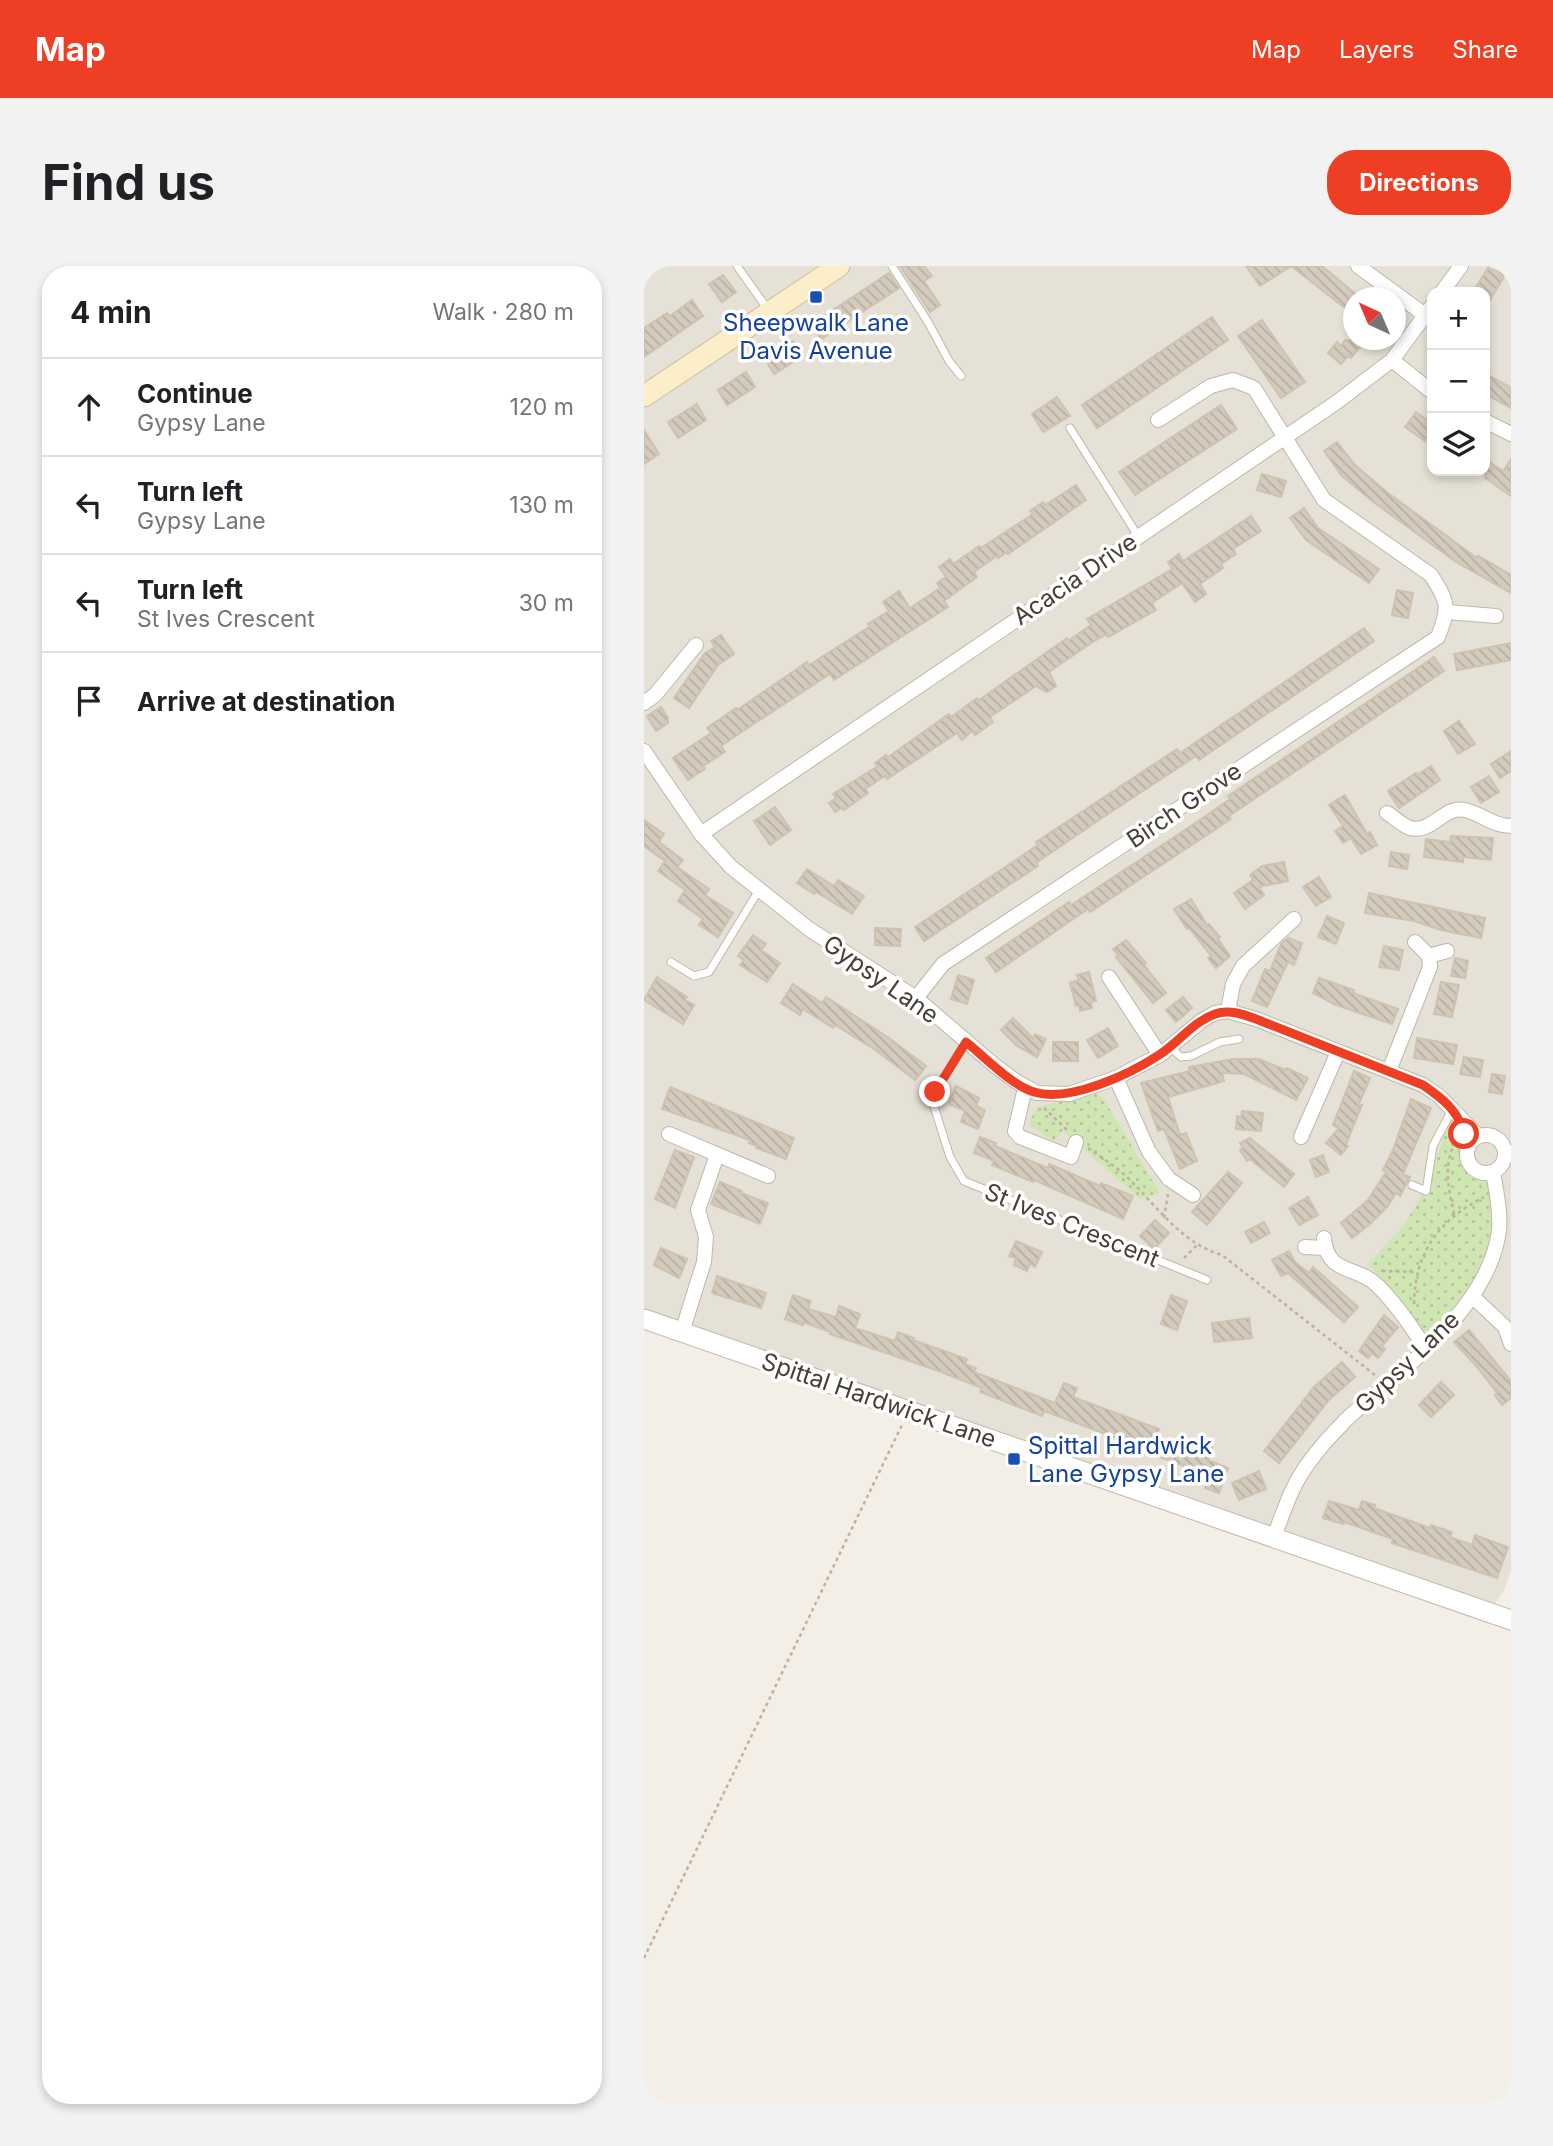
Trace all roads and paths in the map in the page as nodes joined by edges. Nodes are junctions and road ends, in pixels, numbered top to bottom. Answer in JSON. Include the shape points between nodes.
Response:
{"nodes":[{"id":1,"x":737,"y":266,"type":"edge"},
{"id":2,"x":839,"y":266,"type":"edge"},
{"id":3,"x":892,"y":266,"type":"edge"},
{"id":4,"x":1358,"y":266,"type":"edge"},
{"id":5,"x":1461,"y":266,"type":"edge"},
{"id":6,"x":1446,"y":287,"type":"edge"},
{"id":7,"x":1427,"y":310,"type":"edge"},
{"id":8,"x":770,"y":312,"type":"junction"},
{"id":9,"x":1427,"y":314,"type":"edge"},
{"id":10,"x":1392,"y":360,"type":"junction"},
{"id":11,"x":961,"y":376,"type":"dead end"},
{"id":12,"x":1427,"y":388,"type":"edge"},
{"id":13,"x":644,"y":396,"type":"edge"},
{"id":14,"x":1157,"y":420,"type":"dead end"},
{"id":15,"x":1490,"y":424,"type":"edge"},
{"id":16,"x":1070,"y":428,"type":"dead end"},
{"id":17,"x":1511,"y":434,"type":"edge"},
{"id":18,"x":1284,"y":436,"type":"junction"},
{"id":19,"x":1138,"y":536,"type":"junction"},
{"id":20,"x":1447,"y":612,"type":"junction"},
{"id":21,"x":1496,"y":616,"type":"dead end"},
{"id":22,"x":696,"y":645,"type":"dead end"},
{"id":23,"x":644,"y":703,"type":"edge"},
{"id":24,"x":644,"y":751,"type":"edge"},
{"id":25,"x":1387,"y":813,"type":"dead end"},
{"id":26,"x":1511,"y":826,"type":"edge"},
{"id":27,"x":701,"y":834,"type":"junction"},
{"id":28,"x":760,"y":890,"type":"junction"},
{"id":29,"x":1294,"y":919,"type":"dead end"},
{"id":30,"x":1415,"y":942,"type":"dead end"},
{"id":31,"x":1447,"y":951,"type":"dead end"},
{"id":32,"x":1429,"y":956,"type":"junction"},
{"id":33,"x":671,"y":962,"type":"dead end"},
{"id":34,"x":1109,"y":977,"type":"dead end"},
{"id":35,"x":916,"y":998,"type":"junction"},
{"id":36,"x":1228,"y":1011,"type":"junction"},
{"id":37,"x":1239,"y":1040,"type":"dead end"},
{"id":38,"x":966,"y":1042,"type":"junction"},
{"id":39,"x":1165,"y":1051,"type":"junction"},
{"id":40,"x":1338,"y":1052,"type":"junction"},
{"id":41,"x":1389,"y":1071,"type":"junction"},
{"id":42,"x":1116,"y":1078,"type":"junction"},
{"id":43,"x":1031,"y":1091,"type":"junction"},
{"id":44,"x":1459,"y":1120,"type":"junction"},
{"id":45,"x":669,"y":1134,"type":"dead end"},
{"id":46,"x":1301,"y":1137,"type":"dead end"},
{"id":47,"x":1078,"y":1141,"type":"junction"},
{"id":48,"x":1473,"y":1141,"type":"junction"},
{"id":49,"x":1507,"y":1147,"type":"edge"},
{"id":50,"x":717,"y":1155,"type":"junction"},
{"id":51,"x":1493,"y":1172,"type":"junction"},
{"id":52,"x":768,"y":1176,"type":"dead end"},
{"id":53,"x":1169,"y":1180,"type":"junction"},
{"id":54,"x":1412,"y":1185,"type":"dead end"},
{"id":55,"x":1496,"y":1190,"type":"junction"},
{"id":56,"x":1193,"y":1195,"type":"dead end"},
{"id":57,"x":1454,"y":1214,"type":"junction"},
{"id":58,"x":1164,"y":1218,"type":"junction"},
{"id":59,"x":1199,"y":1244,"type":"junction"},
{"id":60,"x":1305,"y":1247,"type":"dead end"},
{"id":61,"x":1173,"y":1267,"type":"junction"},
{"id":62,"x":1416,"y":1272,"type":"junction"},
{"id":63,"x":1369,"y":1279,"type":"junction"},
{"id":64,"x":1206,"y":1280,"type":"dead end"},
{"id":65,"x":1473,"y":1297,"type":"junction"},
{"id":66,"x":644,"y":1319,"type":"edge"},
{"id":67,"x":1409,"y":1324,"type":"junction"},
{"id":68,"x":682,"y":1332,"type":"junction"},
{"id":69,"x":1511,"y":1345,"type":"edge"},
{"id":70,"x":1425,"y":1348,"type":"junction"},
{"id":71,"x":1388,"y":1384,"type":"junction"},
{"id":72,"x":905,"y":1418,"type":"dead end"},
{"id":73,"x":1274,"y":1536,"type":"junction"},
{"id":74,"x":1511,"y":1620,"type":"edge"},
{"id":75,"x":644,"y":1958,"type":"edge"}],
"edges":[{"from":1,"to":8,"type":"lane"},
{"from":2,"to":8,"type":"main road"},
{"from":3,"to":11,"type":"lane"},
{"from":4,"to":7,"type":"street"},
{"from":5,"to":6,"type":"street"},
{"from":8,"to":13,"type":"main road"},
{"from":9,"to":10,"type":"street","name":"Acacia Drive"},
{"from":10,"to":12,"type":"street"},
{"from":10,"to":18,"type":"street","name":"Acacia Drive"},
{"from":14,"to":18,"type":"street","via":[[1212,386],[1233,380],[1254,388]]},
{"from":15,"to":17,"type":"street"},
{"from":16,"to":19,"type":"lane"},
{"from":18,"to":19,"type":"street","name":"Acacia Drive"},
{"from":18,"to":20,"type":"street","via":[[1324,500],[1431,575]]},
{"from":19,"to":27,"type":"street","name":"Acacia Drive"},
{"from":20,"to":21,"type":"street"},
{"from":20,"to":35,"type":"street","name":"Birch Grove","via":[[1438,636],[943,964]]},
{"from":22,"to":23,"type":"street"},
{"from":24,"to":27,"type":"street","name":"Gypsy Lane"},
{"from":25,"to":26,"type":"street","via":[[1410,828],[1429,826],[1448,812],[1463,809],[1499,826]]},
{"from":27,"to":28,"type":"street","name":"Gypsy Lane"},
{"from":28,"to":33,"type":"lane","via":[[709,972],[694,976]]},
{"from":28,"to":35,"type":"street","name":"Gypsy Lane","via":[[809,929]]},
{"from":29,"to":36,"type":"street","via":[[1243,966],[1233,984]]},
{"from":30,"to":32,"type":"street"},
{"from":31,"to":32,"type":"street"},
{"from":32,"to":41,"type":"street","via":[[1430,967]]},
{"from":34,"to":39,"type":"street"},
{"from":35,"to":38,"type":"street","name":"Gypsy Lane"},
{"from":36,"to":39,"type":"street","via":[[1201,1021]]},
{"from":36,"to":40,"type":"street"},
{"from":37,"to":39,"type":"lane","via":[[1220,1042],[1191,1056]]},
{"from":38,"to":43,"type":"street","name":"Gypsy Lane"},
{"from":38,"to":61,"type":"lane","name":"St Ives Crescent","via":[[932,1100],[950,1157],[964,1181]]},
{"from":39,"to":42,"type":"street"},
{"from":40,"to":41,"type":"street"},
{"from":40,"to":46,"type":"street"},
{"from":41,"to":44,"type":"street","via":[[1439,1096]]},
{"from":42,"to":43,"type":"street","via":[[1069,1094]]},
{"from":42,"to":53,"type":"street","via":[[1149,1152]]},
{"from":43,"to":47,"type":"path"},
{"from":43,"to":47,"type":"street","via":[[1015,1132],[1070,1157]]},
{"from":44,"to":48,"type":"street"},
{"from":44,"to":54,"type":"lane","via":[[1433,1146],[1426,1191]]},
{"from":44,"to":57,"type":"path","via":[[1447,1175]]},
{"from":45,"to":50,"type":"street"},
{"from":47,"to":58,"type":"path","via":[[1126,1176]]},
{"from":48,"to":49,"type":"street","via":[[1490,1135]]},
{"from":48,"to":51,"type":"street","via":[[1466,1157],[1473,1169]]},
{"from":49,"to":51,"type":"street","via":[[1502,1164]]},
{"from":50,"to":52,"type":"street"},
{"from":50,"to":68,"type":"street","via":[[698,1210],[706,1237],[704,1262]]},
{"from":51,"to":55,"type":"street","name":"Gypsy Lane"},
{"from":53,"to":56,"type":"street"},
{"from":53,"to":58,"type":"path"},
{"from":55,"to":57,"type":"path"},
{"from":55,"to":65,"type":"street","name":"Gypsy Lane","via":[[1499,1233]]},
{"from":57,"to":62,"type":"path","via":[[1427,1248]]},
{"from":58,"to":59,"type":"path"},
{"from":59,"to":61,"type":"path"},
{"from":59,"to":71,"type":"path","via":[[1222,1255]]},
{"from":60,"to":63,"type":"street","via":[[1324,1243],[1338,1266]]},
{"from":61,"to":64,"type":"lane","name":"St Ives Crescent"},
{"from":62,"to":63,"type":"path","via":[[1384,1270]]},
{"from":62,"to":67,"type":"path"},
{"from":63,"to":67,"type":"street"},
{"from":65,"to":69,"type":"street","via":[[1505,1327]]},
{"from":65,"to":70,"type":"street","name":"Gypsy Lane"},
{"from":66,"to":68,"type":"street","name":"Spittal Hardwick Lane"},
{"from":67,"to":70,"type":"street"},
{"from":68,"to":73,"type":"street","name":"Spittal Hardwick Lane"},
{"from":70,"to":71,"type":"street","name":"Gypsy Lane"},
{"from":71,"to":73,"type":"street","name":"Gypsy Lane","via":[[1344,1422],[1307,1466]]},
{"from":72,"to":75,"type":"path"},
{"from":73,"to":74,"type":"street","name":"Spittal Hardwick Lane"}]}
